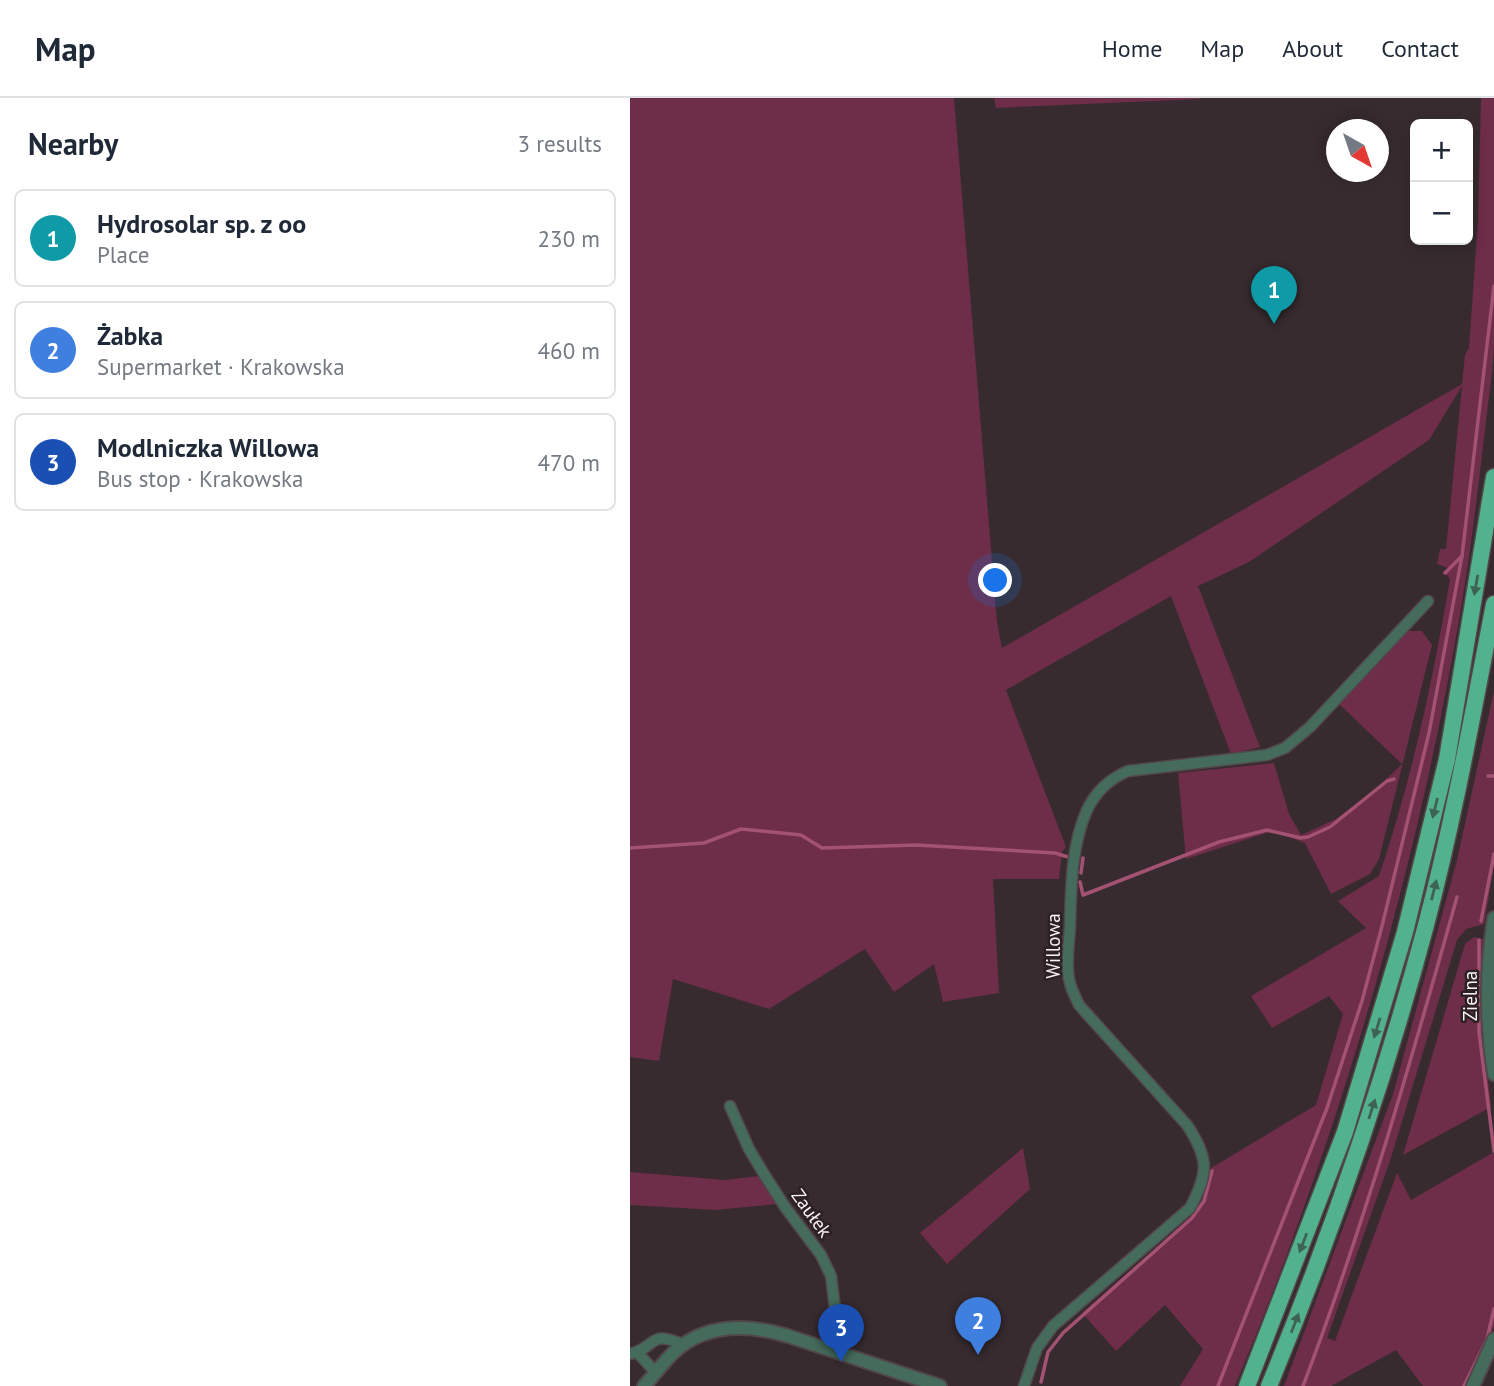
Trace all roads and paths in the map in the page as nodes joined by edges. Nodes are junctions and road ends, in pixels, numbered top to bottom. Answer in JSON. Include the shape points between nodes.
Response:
{"nodes":[{"id":1,"x":1494,"y":477,"type":"edge"},
{"id":2,"x":1428,"y":601,"type":"dead end"},
{"id":3,"x":1494,"y":604,"type":"edge"},
{"id":4,"x":1494,"y":918,"type":"edge"},
{"id":5,"x":1494,"y":1074,"type":"edge"},
{"id":6,"x":730,"y":1106,"type":"dead end"},
{"id":7,"x":1494,"y":1339,"type":"edge"},
{"id":8,"x":684,"y":1345,"type":"junction"},
{"id":9,"x":832,"y":1349,"type":"junction"},
{"id":10,"x":634,"y":1354,"type":"edge"},
{"id":11,"x":656,"y":1373,"type":"junction"},
{"id":12,"x":644,"y":1386,"type":"edge"},
{"id":13,"x":940,"y":1386,"type":"edge"},
{"id":14,"x":1024,"y":1386,"type":"edge"},
{"id":15,"x":1247,"y":1386,"type":"edge"},
{"id":16,"x":1269,"y":1386,"type":"edge"},
{"id":17,"x":1473,"y":1386,"type":"edge"}],
"edges":[{"from":1,"to":15,"type":"highway","one_way":true,"via":[[1447,759],[1402,943],[1345,1132]]},
{"from":2,"to":14,"type":"street","name":"Willowa","via":[[1285,748],[1267,755],[1128,771],[1112,777],[1087,810],[1072,880],[1071,987],[1097,1027],[1187,1125],[1205,1164],[1190,1208],[1053,1326],[1037,1348]]},
{"from":16,"to":3,"type":"highway","one_way":true,"via":[[1336,1216],[1426,926]]},
{"from":4,"to":5,"type":"street","name":"Zielna","via":[[1488,1018]]},
{"from":6,"to":9,"type":"street","name":"Zaułek","via":[[749,1149],[831,1276],[837,1325]]},
{"from":7,"to":17,"type":"street"},
{"from":8,"to":9,"type":"street","via":[[710,1331],[746,1327]]},
{"from":8,"to":10,"type":"street","via":[[661,1338]]},
{"from":8,"to":11,"type":"street"},
{"from":9,"to":13,"type":"street"},
{"from":10,"to":11,"type":"street"},
{"from":11,"to":12,"type":"street"}]}
